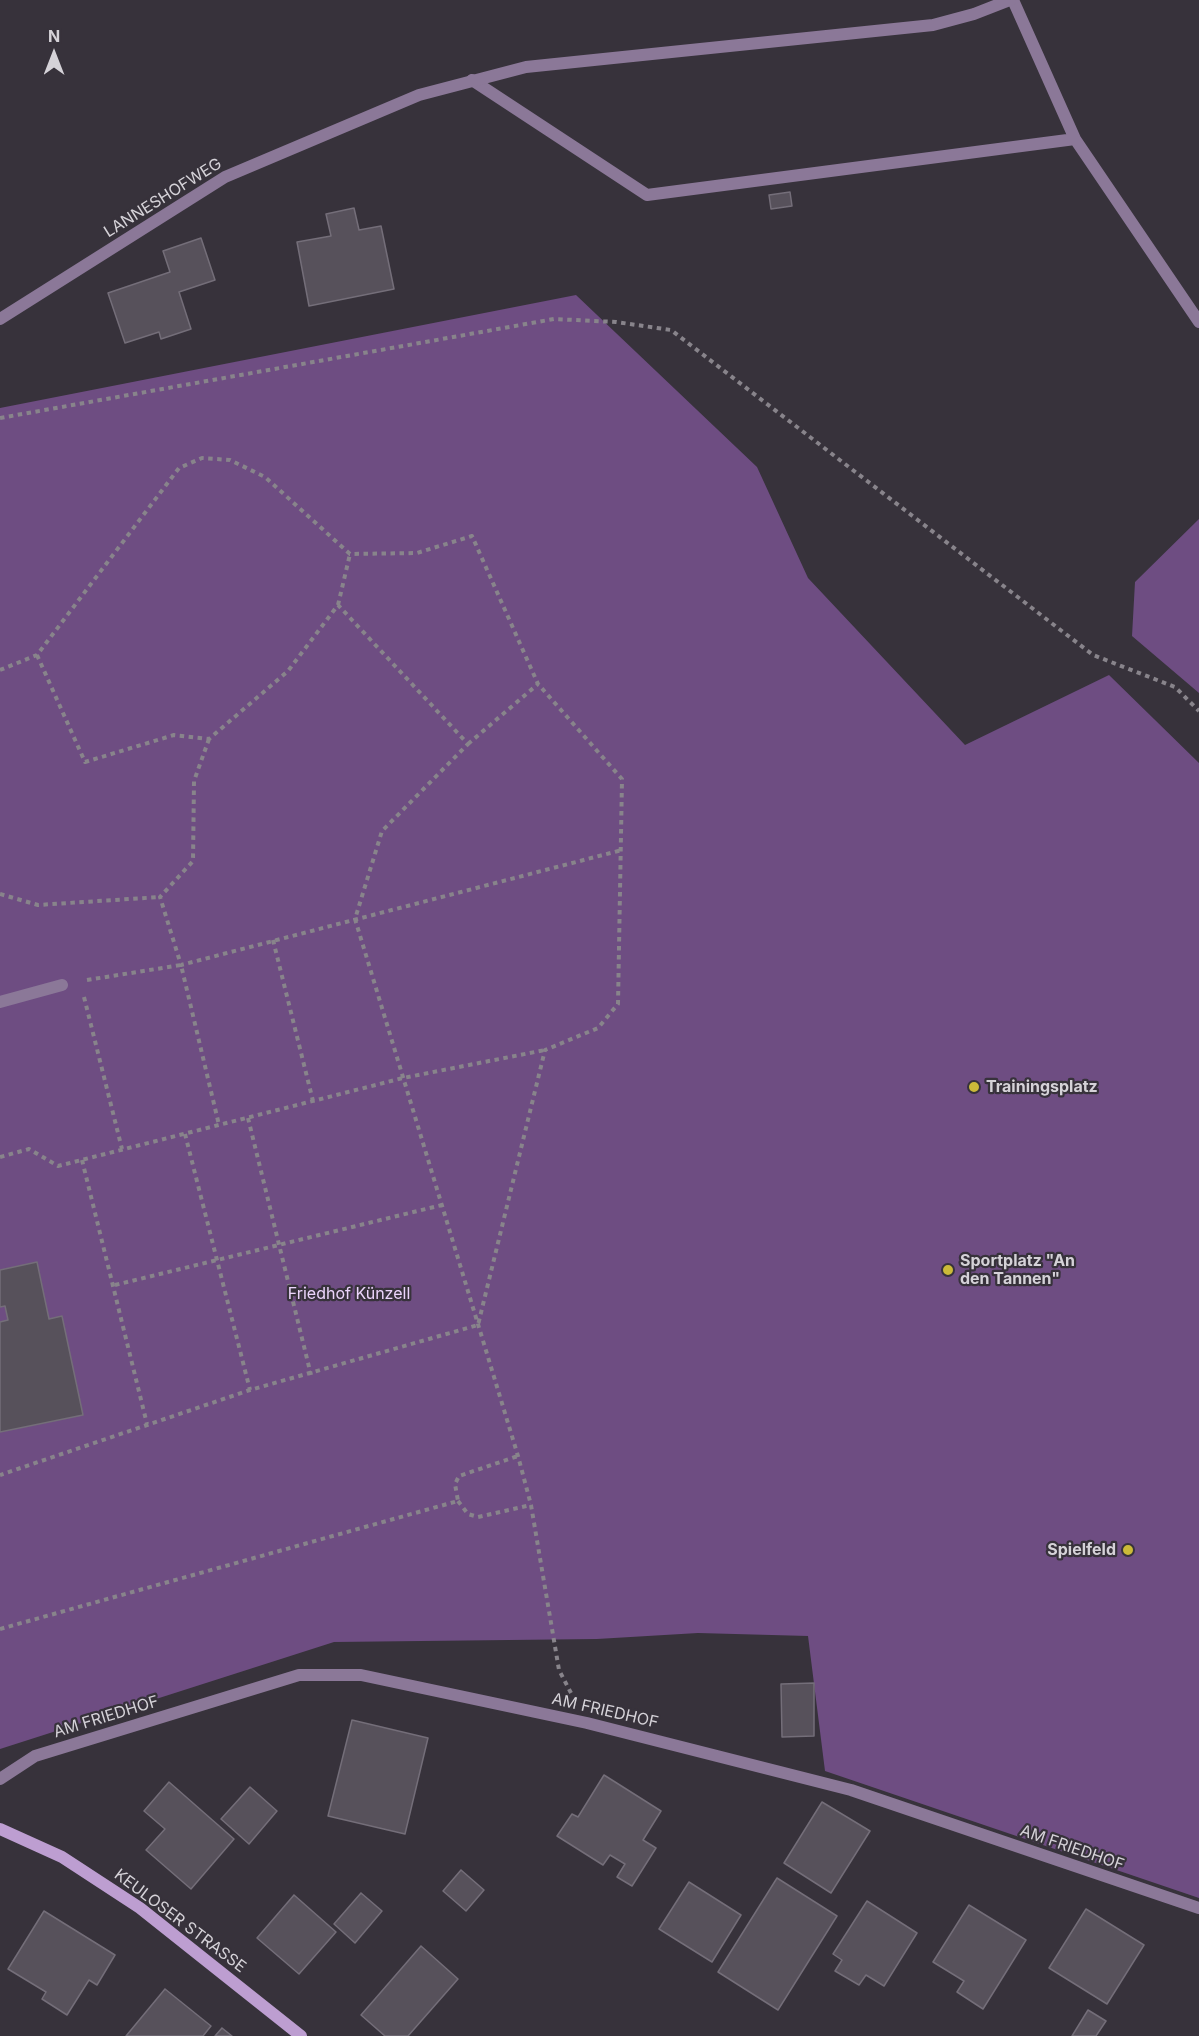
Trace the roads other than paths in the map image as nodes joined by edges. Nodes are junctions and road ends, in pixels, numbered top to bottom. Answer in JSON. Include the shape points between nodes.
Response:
{"nodes":[{"id":1,"x":1011,"y":0,"type":"edge"},
{"id":2,"x":472,"y":80,"type":"junction"},
{"id":3,"x":1075,"y":139,"type":"junction"},
{"id":4,"x":0,"y":319,"type":"edge"},
{"id":5,"x":1199,"y":322,"type":"edge"},
{"id":6,"x":62,"y":984,"type":"road end"},
{"id":7,"x":0,"y":1002,"type":"edge"},
{"id":8,"x":0,"y":1779,"type":"edge"},
{"id":9,"x":0,"y":1829,"type":"edge"},
{"id":10,"x":1199,"y":1908,"type":"edge"},
{"id":11,"x":301,"y":2036,"type":"edge"}],
"edges":[{"from":1,"to":2,"type":"street","name":"LANNESHOFWEG","via":[[933,25],[526,67]]},
{"from":1,"to":3,"type":"street"},
{"from":2,"to":3,"type":"street","via":[[647,195]]},
{"from":2,"to":4,"type":"street","name":"LANNESHOFWEG","via":[[419,95],[225,177]]},
{"from":3,"to":5,"type":"street"},
{"from":6,"to":7,"type":"street"},
{"from":8,"to":10,"type":"street","name":"AM FRIEDHOF","via":[[34,1756],[299,1676],[361,1676],[587,1723],[851,1790]]},
{"from":9,"to":11,"type":"street","name":"KEULOSER STRASSE","via":[[62,1857],[140,1908]]}]}
